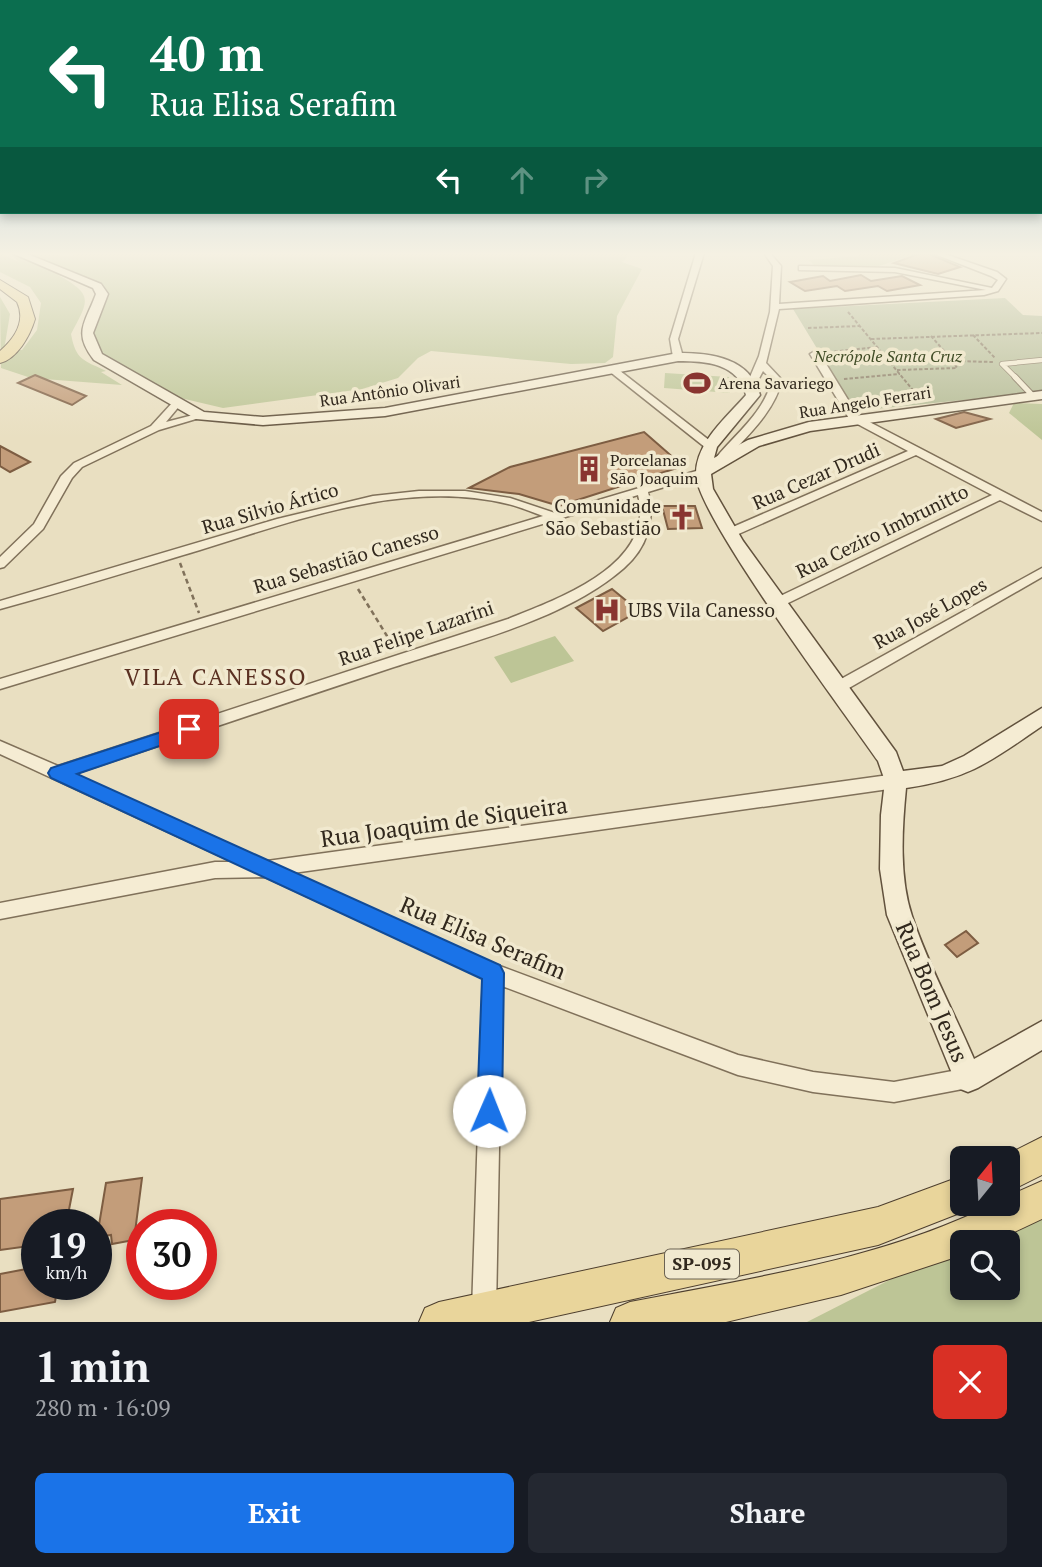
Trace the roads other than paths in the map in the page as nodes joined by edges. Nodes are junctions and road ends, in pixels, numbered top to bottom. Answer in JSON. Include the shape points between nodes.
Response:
{"nodes":[{"id":1,"x":17,"y":315,"type":"edge"},
{"id":2,"x":27,"y":315,"type":"edge"},
{"id":3,"x":93,"y":315,"type":"edge"},
{"id":4,"x":681,"y":315,"type":"edge"},
{"id":5,"x":773,"y":315,"type":"edge"},
{"id":6,"x":0,"y":351,"type":"edge"},
{"id":7,"x":819,"y":354,"type":"road end"},
{"id":8,"x":678,"y":356,"type":"junction"},
{"id":9,"x":0,"y":359,"type":"edge"},
{"id":10,"x":1042,"y":359,"type":"edge"},
{"id":11,"x":762,"y":363,"type":"junction"},
{"id":12,"x":612,"y":369,"type":"junction"},
{"id":13,"x":738,"y":369,"type":"junction"},
{"id":14,"x":752,"y":384,"type":"junction"},
{"id":15,"x":1038,"y":395,"type":"edge"},
{"id":16,"x":176,"y":404,"type":"junction"},
{"id":17,"x":201,"y":416,"type":"junction"},
{"id":18,"x":855,"y":418,"type":"junction"},
{"id":19,"x":155,"y":428,"type":"junction"},
{"id":20,"x":710,"y":446,"type":"junction"},
{"id":21,"x":916,"y":451,"type":"junction"},
{"id":22,"x":720,"y":459,"type":"junction"},
{"id":23,"x":703,"y":472,"type":"junction"},
{"id":24,"x":642,"y":490,"type":"junction"},
{"id":25,"x":1001,"y":495,"type":"junction"},
{"id":26,"x":554,"y":516,"type":"junction"},
{"id":27,"x":1042,"y":517,"type":"edge"},
{"id":28,"x":730,"y":533,"type":"junction"},
{"id":29,"x":0,"y":564,"type":"edge"},
{"id":30,"x":1042,"y":572,"type":"edge"},
{"id":31,"x":779,"y":602,"type":"junction"},
{"id":32,"x":0,"y":605,"type":"edge"},
{"id":33,"x":0,"y":684,"type":"edge"},
{"id":34,"x":837,"y":688,"type":"junction"},
{"id":35,"x":1042,"y":716,"type":"edge"},
{"id":36,"x":0,"y":747,"type":"edge"},
{"id":37,"x":57,"y":773,"type":"junction"},
{"id":38,"x":896,"y":781,"type":"junction"},
{"id":39,"x":267,"y":869,"type":"junction"},
{"id":40,"x":0,"y":911,"type":"edge"},
{"id":41,"x":493,"y":973,"type":"junction"},
{"id":42,"x":1042,"y":1035,"type":"edge"},
{"id":43,"x":968,"y":1078,"type":"junction"},
{"id":44,"x":1042,"y":1155,"type":"edge"},
{"id":45,"x":1020,"y":1167,"type":"edge"},
{"id":46,"x":950,"y":1199,"type":"edge"},
{"id":47,"x":1042,"y":1199,"type":"edge"},
{"id":48,"x":484,"y":1312,"type":"junction"},
{"id":49,"x":439,"y":1322,"type":"edge"},
{"id":50,"x":629,"y":1322,"type":"edge"}],
"edges":[{"from":1,"to":6,"type":"main road","via":[[17,325]]},
{"from":2,"to":9,"type":"main road","via":[[23,335]]},
{"from":3,"to":16,"type":"street","name":"Rua Antônio Olivari","via":[[85,334],[87,345],[98,357]]},
{"from":4,"to":8,"type":"street","via":[[674,339]]},
{"from":5,"to":11,"type":"street"},
{"from":7,"to":18,"type":"street"},
{"from":8,"to":12,"type":"street","name":"Rua Antônio Olivari"},
{"from":8,"to":13,"type":"street","name":"Rua Antônio Olivari","via":[[708,358]]},
{"from":10,"to":15,"type":"lane","via":[[1002,364]]},
{"from":11,"to":13,"type":"street"},
{"from":11,"to":14,"type":"street"},
{"from":11,"to":22,"type":"street","via":[[776,380],[773,396]]},
{"from":12,"to":17,"type":"street","name":"Rua Antônio Olivari","via":[[385,412],[263,421]]},
{"from":12,"to":20,"type":"street"},
{"from":13,"to":14,"type":"street","name":"Rua Antônio Olivari"},
{"from":14,"to":20,"type":"street","via":[[748,404]]},
{"from":15,"to":18,"type":"street","name":"Rua Angelo Ferrari"},
{"from":16,"to":17,"type":"street","name":"Rua Antônio Olivari"},
{"from":16,"to":19,"type":"street"},
{"from":17,"to":19,"type":"street"},
{"from":18,"to":21,"type":"street"},
{"from":18,"to":22,"type":"street","name":"Rua Angelo Ferrari","via":[[766,436]]},
{"from":19,"to":29,"type":"street","via":[[78,465],[39,526]]},
{"from":20,"to":23,"type":"street"},
{"from":21,"to":25,"type":"street"},
{"from":21,"to":28,"type":"street","name":"Rua Cezar Drudi"},
{"from":22,"to":23,"type":"street","name":"Rua Angelo Ferrari"},
{"from":23,"to":24,"type":"street","name":"Rua Sebastião Canesso"},
{"from":23,"to":28,"type":"street","via":[[710,502]]},
{"from":24,"to":26,"type":"street","name":"Rua Sebastião Canesso"},
{"from":24,"to":37,"type":"street","name":"Rua Felipe Lazarini","via":[[648,508],[646,526],[621,564],[593,585],[481,632]]},
{"from":25,"to":27,"type":"street"},
{"from":25,"to":31,"type":"street","name":"Rua Ceziro Imbrunitto"},
{"from":26,"to":32,"type":"street","name":"Rua Silvio Ártico","via":[[524,504],[466,497],[383,498],[343,505]]},
{"from":26,"to":33,"type":"street","name":"Rua Sebastião Canesso"},
{"from":28,"to":31,"type":"street"},
{"from":30,"to":34,"type":"street","name":"Rua José Lopes"},
{"from":31,"to":34,"type":"street"},
{"from":34,"to":38,"type":"street","via":[[888,758]]},
{"from":35,"to":38,"type":"street","via":[[972,762],[944,774]]},
{"from":36,"to":37,"type":"street","name":"Rua Elisa Serafim"},
{"from":37,"to":39,"type":"street","name":"Rua Elisa Serafim"},
{"from":38,"to":39,"type":"street","name":"Rua Joaquim de Siqueira"},
{"from":38,"to":43,"type":"street","name":"Rua Bom Jesus","via":[[892,869],[899,915]]},
{"from":39,"to":40,"type":"street","name":"Rua Joaquim de Siqueira","via":[[215,870]]},
{"from":39,"to":41,"type":"street","name":"Rua Elisa Serafim"},
{"from":41,"to":43,"type":"street","name":"Rua Elisa Serafim","via":[[738,1065],[813,1082],[894,1092]]},
{"from":41,"to":48,"type":"street"},
{"from":42,"to":43,"type":"street"},
{"from":44,"to":45,"type":"main road"},
{"from":46,"to":48,"type":"main road","number":"SP-095","via":[[878,1226]]},
{"from":47,"to":50,"type":"main road","number":"SP-095","via":[[998,1222],[896,1260]]},
{"from":48,"to":49,"type":"main road","number":"SP-095"}]}
